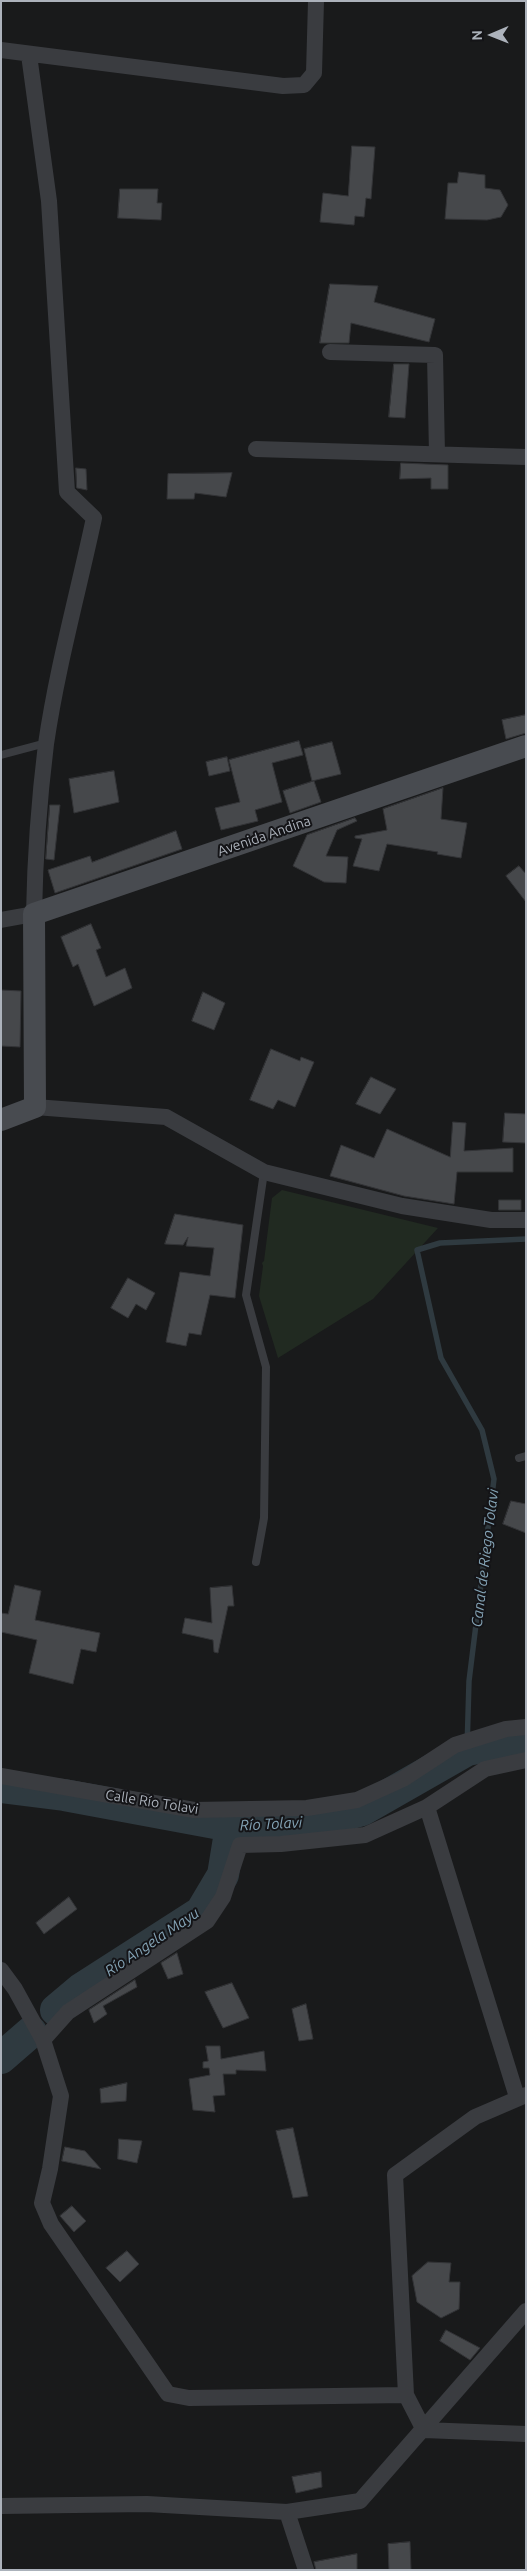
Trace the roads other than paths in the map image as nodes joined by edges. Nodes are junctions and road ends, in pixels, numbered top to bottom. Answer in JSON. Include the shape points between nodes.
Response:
{"nodes":[{"id":1,"x":316,"y":1,"type":"edge"},
{"id":2,"x":1,"y":50,"type":"edge"},
{"id":3,"x":29,"y":55,"type":"junction"},
{"id":4,"x":330,"y":352,"type":"dead end"},
{"id":5,"x":256,"y":449,"type":"dead end"},
{"id":6,"x":437,"y":454,"type":"junction"},
{"id":7,"x":526,"y":457,"type":"edge"},
{"id":8,"x":46,"y":743,"type":"junction"},
{"id":9,"x":526,"y":746,"type":"edge"},
{"id":10,"x":1,"y":755,"type":"edge"},
{"id":11,"x":34,"y":914,"type":"junction"},
{"id":12,"x":1,"y":920,"type":"edge"},
{"id":13,"x":35,"y":1107,"type":"junction"},
{"id":14,"x":1,"y":1120,"type":"edge"},
{"id":15,"x":264,"y":1172,"type":"junction"},
{"id":16,"x":526,"y":1220,"type":"edge"},
{"id":17,"x":256,"y":1562,"type":"dead end"},
{"id":18,"x":526,"y":1727,"type":"edge"},
{"id":19,"x":526,"y":1760,"type":"edge"},
{"id":20,"x":1,"y":1776,"type":"edge"},
{"id":21,"x":427,"y":1807,"type":"junction"},
{"id":22,"x":1,"y":1970,"type":"edge"},
{"id":23,"x":43,"y":2040,"type":"junction"},
{"id":24,"x":521,"y":2096,"type":"edge"},
{"id":25,"x":525,"y":2313,"type":"edge"},
{"id":26,"x":406,"y":2395,"type":"junction"},
{"id":27,"x":424,"y":2430,"type":"junction"},
{"id":28,"x":526,"y":2434,"type":"edge"},
{"id":29,"x":1,"y":2506,"type":"edge"},
{"id":30,"x":287,"y":2512,"type":"junction"},
{"id":31,"x":306,"y":2570,"type":"edge"}],
"edges":[{"from":1,"to":3,"type":"street","via":[[314,73],[304,85],[283,86]]},
{"from":2,"to":3,"type":"street"},
{"from":3,"to":8,"type":"street","via":[[49,201],[67,492],[94,518]]},
{"from":4,"to":6,"type":"street","via":[[435,354]]},
{"from":5,"to":6,"type":"street"},
{"from":6,"to":7,"type":"street"},
{"from":8,"to":10,"type":"lane"},
{"from":8,"to":11,"type":"street","via":[[35,852]]},
{"from":9,"to":11,"type":"street","name":"Avenida Andina"},
{"from":11,"to":12,"type":"street","name":"Avenida Andina"},
{"from":11,"to":13,"type":"street"},
{"from":13,"to":14,"type":"street"},
{"from":13,"to":15,"type":"street","via":[[166,1117]]},
{"from":15,"to":16,"type":"street","via":[[402,1206],[491,1220]]},
{"from":15,"to":17,"type":"lane","via":[[246,1295],[266,1367],[264,1518]]},
{"from":18,"to":20,"type":"street","name":"Calle Río Tolavi","via":[[506,1729],[455,1746],[403,1779],[357,1800],[307,1808],[194,1810]]},
{"from":19,"to":21,"type":"street","via":[[485,1770]]},
{"from":21,"to":23,"type":"street","via":[[365,1835],[240,1845],[223,1897],[207,1922],[68,2012]]},
{"from":21,"to":24,"type":"street"},
{"from":22,"to":23,"type":"street"},
{"from":23,"to":26,"type":"street","via":[[61,2096],[42,2203],[51,2224],[168,2394],[189,2398]]},
{"from":24,"to":26,"type":"street","via":[[475,2117],[394,2176]]},
{"from":25,"to":27,"type":"street"},
{"from":26,"to":27,"type":"street"},
{"from":27,"to":28,"type":"street"},
{"from":27,"to":30,"type":"street","via":[[360,2501]]},
{"from":29,"to":30,"type":"street","via":[[147,2504]]},
{"from":30,"to":31,"type":"street"}]}
